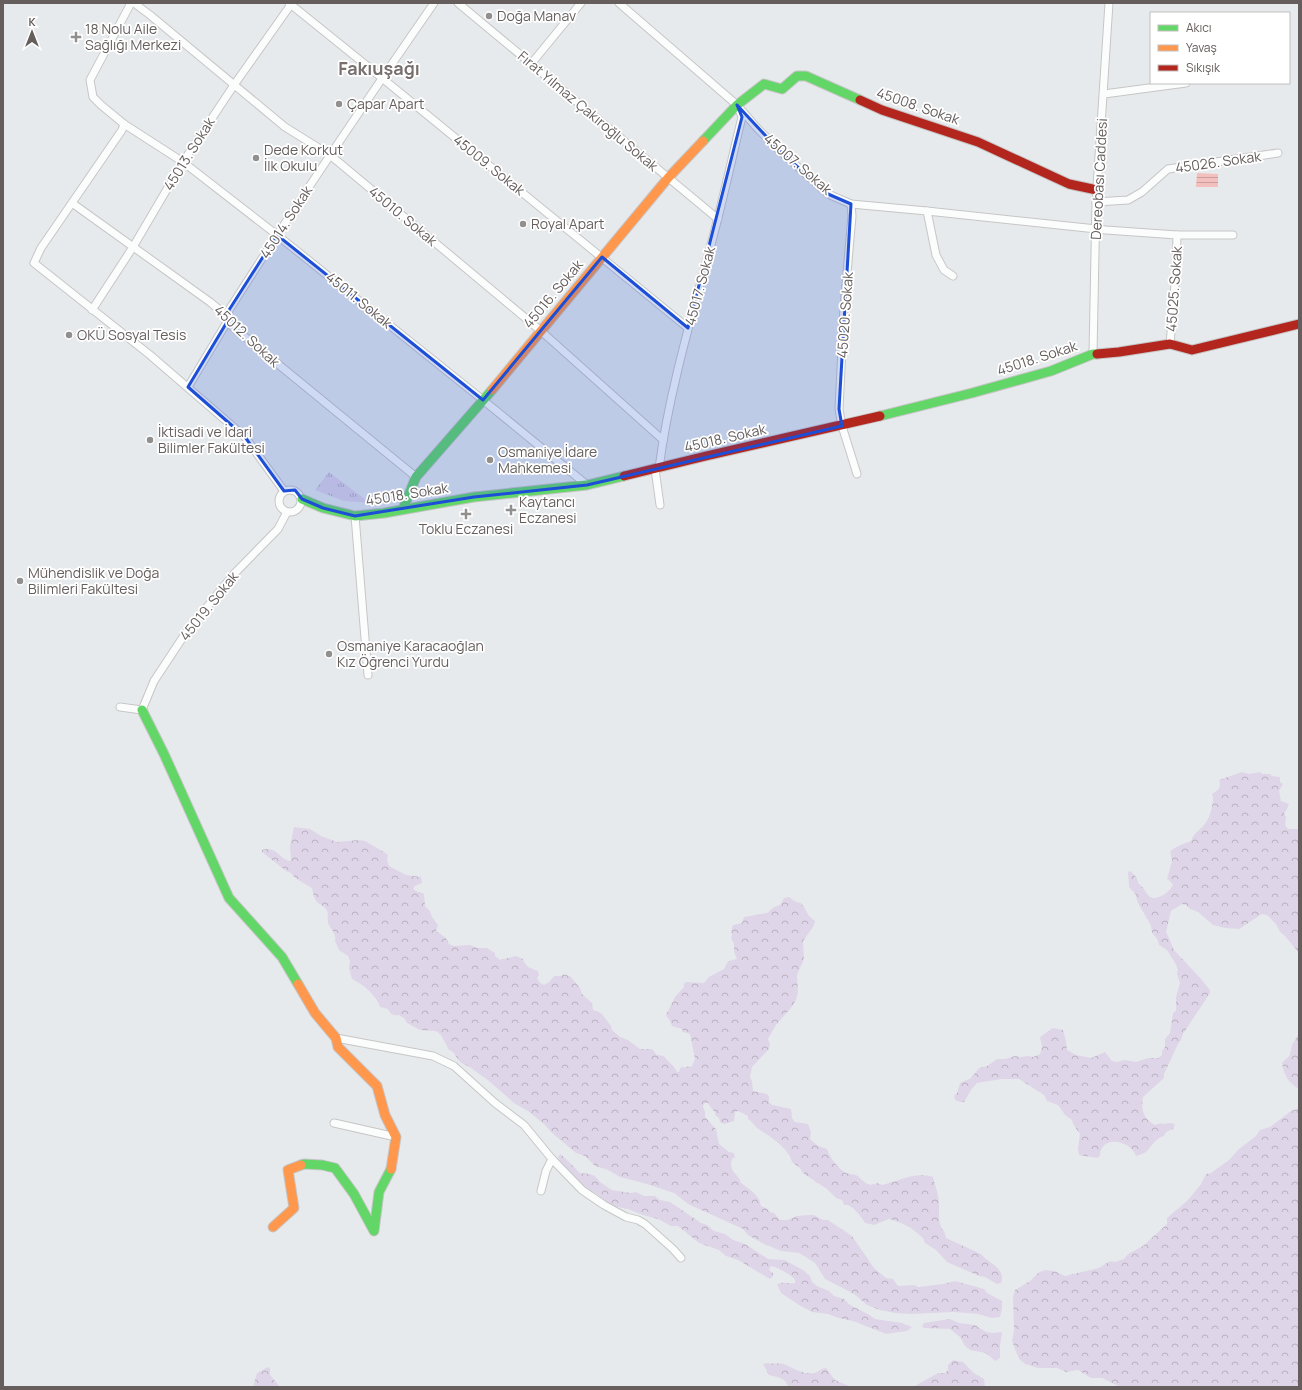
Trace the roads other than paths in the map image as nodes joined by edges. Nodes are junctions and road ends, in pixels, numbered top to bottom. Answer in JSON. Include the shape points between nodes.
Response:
{"nodes":[{"id":1,"x":133,"y":3,"type":"edge"},
{"id":2,"x":434,"y":3,"type":"edge"},
{"id":3,"x":458,"y":3,"type":"edge"},
{"id":4,"x":580,"y":3,"type":"edge"},
{"id":5,"x":619,"y":3,"type":"edge"},
{"id":6,"x":1109,"y":3,"type":"edge"},
{"id":7,"x":291,"y":4,"type":"edge"},
{"id":8,"x":531,"y":64,"type":"junction"},
{"id":9,"x":382,"y":78,"type":"junction"},
{"id":10,"x":1179,"y":84,"type":"edge"},
{"id":11,"x":234,"y":85,"type":"junction"},
{"id":12,"x":1104,"y":94,"type":"junction"},
{"id":13,"x":737,"y":105,"type":"junction"},
{"id":14,"x":124,"y":124,"type":"junction"},
{"id":15,"x":1278,"y":153,"type":"dead end"},
{"id":16,"x":330,"y":155,"type":"junction"},
{"id":17,"x":183,"y":162,"type":"junction"},
{"id":18,"x":668,"y":178,"type":"junction"},
{"id":19,"x":1097,"y":190,"type":"junction"},
{"id":20,"x":1096,"y":202,"type":"junction"},
{"id":21,"x":72,"y":204,"type":"junction"},
{"id":22,"x":851,"y":204,"type":"junction"},
{"id":23,"x":926,"y":211,"type":"junction"},
{"id":24,"x":718,"y":219,"type":"junction"},
{"id":25,"x":1095,"y":228,"type":"junction"},
{"id":26,"x":277,"y":235,"type":"junction"},
{"id":27,"x":1177,"y":235,"type":"junction"},
{"id":28,"x":1234,"y":235,"type":"dead end"},
{"id":29,"x":133,"y":247,"type":"junction"},
{"id":30,"x":602,"y":257,"type":"junction"},
{"id":31,"x":953,"y":276,"type":"dead end"},
{"id":32,"x":92,"y":310,"type":"junction"},
{"id":33,"x":227,"y":322,"type":"junction"},
{"id":34,"x":1299,"y":324,"type":"edge"},
{"id":35,"x":688,"y":328,"type":"junction"},
{"id":36,"x":541,"y":331,"type":"junction"},
{"id":37,"x":1170,"y":344,"type":"junction"},
{"id":38,"x":1093,"y":354,"type":"junction"},
{"id":39,"x":188,"y":387,"type":"junction"},
{"id":40,"x":483,"y":400,"type":"junction"},
{"id":41,"x":842,"y":426,"type":"junction"},
{"id":42,"x":663,"y":440,"type":"junction"},
{"id":43,"x":657,"y":469,"type":"junction"},
{"id":44,"x":857,"y":474,"type":"dead end"},
{"id":45,"x":416,"y":477,"type":"junction"},
{"id":46,"x":587,"y":485,"type":"junction"},
{"id":47,"x":284,"y":491,"type":"junction"},
{"id":48,"x":302,"y":499,"type":"junction"},
{"id":49,"x":660,"y":505,"type":"dead end"},
{"id":50,"x":403,"y":509,"type":"junction"},
{"id":51,"x":287,"y":512,"type":"junction"},
{"id":52,"x":355,"y":516,"type":"junction"},
{"id":53,"x":368,"y":675,"type":"dead end"},
{"id":54,"x":120,"y":707,"type":"dead end"},
{"id":55,"x":142,"y":710,"type":"junction"},
{"id":56,"x":336,"y":1038,"type":"junction"},
{"id":57,"x":334,"y":1123,"type":"dead end"},
{"id":58,"x":396,"y":1137,"type":"junction"},
{"id":59,"x":552,"y":1159,"type":"junction"},
{"id":60,"x":541,"y":1191,"type":"dead end"},
{"id":61,"x":273,"y":1227,"type":"dead end"},
{"id":62,"x":680,"y":1258,"type":"dead end"}],
"edges":[{"from":1,"to":11,"type":"street","name":"45010. Sokak"},
{"from":1,"to":14,"type":"street","name":"45011. Sokak","via":[[90,80],[94,98]]},
{"from":2,"to":9,"type":"street","name":"45014. Sokak"},
{"from":3,"to":8,"type":"street","name":"Fırat Yılmaz Çakıroğlu Sokak"},
{"from":4,"to":8,"type":"street"},
{"from":5,"to":13,"type":"street","name":"45007. Sokak"},
{"from":6,"to":12,"type":"street","name":"Dereobası Caddesi"},
{"from":7,"to":9,"type":"street","name":"45009. Sokak"},
{"from":7,"to":11,"type":"street","name":"45013. Sokak"},
{"from":8,"to":18,"type":"street","name":"Fırat Yılmaz Çakıroğlu Sokak"},
{"from":9,"to":16,"type":"street","name":"45014. Sokak"},
{"from":9,"to":30,"type":"street","name":"45009. Sokak"},
{"from":10,"to":12,"type":"street"},
{"from":11,"to":16,"type":"street","name":"45010. Sokak","via":[[285,127]]},
{"from":11,"to":17,"type":"street","name":"45013. Sokak"},
{"from":12,"to":19,"type":"street","name":"Dereobası Caddesi"},
{"from":13,"to":18,"type":"street","name":"45016. Sokak"},
{"from":13,"to":19,"type":"street","name":"45008. Sokak","via":[[764,84],[782,88],[797,76],[806,76],[882,110],[978,142],[1069,184]]},
{"from":13,"to":22,"type":"street","name":"45007. Sokak","via":[[779,150],[828,194]]},
{"from":13,"to":24,"type":"street","name":"45017. Sokak","via":[[742,117]]},
{"from":14,"to":17,"type":"street","name":"45011. Sokak"},
{"from":14,"to":21,"type":"street"},
{"from":15,"to":20,"type":"street","name":"45026. Sokak","via":[[1168,169],[1142,192],[1128,200]]},
{"from":16,"to":26,"type":"street","name":"45014. Sokak"},
{"from":16,"to":36,"type":"street","name":"45010. Sokak"},
{"from":17,"to":26,"type":"street","name":"45011. Sokak"},
{"from":17,"to":29,"type":"street","name":"45013. Sokak"},
{"from":18,"to":24,"type":"street","name":"Fırat Yılmaz Çakıroğlu Sokak"},
{"from":18,"to":30,"type":"street","name":"45016. Sokak"},
{"from":19,"to":20,"type":"street","name":"Dereobası Caddesi"},
{"from":20,"to":25,"type":"street","name":"Dereobası Caddesi"},
{"from":21,"to":29,"type":"street","name":"45012. Sokak"},
{"from":21,"to":32,"type":"street","via":[[34,263]]},
{"from":22,"to":23,"type":"street","name":"45007. Sokak"},
{"from":22,"to":41,"type":"street","name":"45020. Sokak","via":[[839,409]]},
{"from":23,"to":25,"type":"street","name":"45007. Sokak"},
{"from":23,"to":31,"type":"street","via":[[936,255],[944,270]]},
{"from":24,"to":35,"type":"street","name":"45017. Sokak"},
{"from":25,"to":27,"type":"street","name":"45025. Sokak"},
{"from":25,"to":38,"type":"street","name":"Dereobası Caddesi"},
{"from":26,"to":33,"type":"street","name":"45014. Sokak","via":[[229,310]]},
{"from":26,"to":40,"type":"street","name":"45011. Sokak"},
{"from":27,"to":28,"type":"street","name":"45025. Sokak"},
{"from":27,"to":37,"type":"street","name":"45025. Sokak"},
{"from":29,"to":32,"type":"street","name":"45013. Sokak"},
{"from":29,"to":33,"type":"street","name":"45012. Sokak","via":[[210,302],[222,312]]},
{"from":30,"to":35,"type":"street","name":"45009. Sokak"},
{"from":30,"to":36,"type":"street","name":"45016. Sokak"},
{"from":32,"to":39,"type":"street"},
{"from":33,"to":39,"type":"street","name":"45014. Sokak"},
{"from":33,"to":45,"type":"street","name":"45012. Sokak"},
{"from":34,"to":37,"type":"street","via":[[1192,350]]},
{"from":35,"to":42,"type":"street","name":"45017. Sokak"},
{"from":36,"to":40,"type":"street","name":"45016. Sokak"},
{"from":36,"to":42,"type":"street","name":"45010. Sokak"},
{"from":37,"to":38,"type":"street","name":"45018. Sokak"},
{"from":38,"to":41,"type":"street","name":"45018. Sokak","via":[[1051,370],[979,391]]},
{"from":39,"to":47,"type":"street","via":[[245,437]]},
{"from":40,"to":45,"type":"street","name":"45016. Sokak"},
{"from":40,"to":46,"type":"street","name":"45011. Sokak"},
{"from":41,"to":43,"type":"street","name":"45018. Sokak"},
{"from":41,"to":44,"type":"street","name":"45020. Sokak"},
{"from":42,"to":43,"type":"street","name":"45017. Sokak"},
{"from":43,"to":46,"type":"street","name":"45018. Sokak"},
{"from":43,"to":49,"type":"street","name":"45017. Sokak"},
{"from":45,"to":50,"type":"street","name":"45016. Sokak"},
{"from":46,"to":50,"type":"street","name":"45018. Sokak","via":[[474,497]]},
{"from":47,"to":48,"type":"street","via":[[295,490]]},
{"from":47,"to":51,"type":"street","via":[[280,497],[280,504]]},
{"from":48,"to":51,"type":"street","via":[[298,509]]},
{"from":48,"to":52,"type":"street","name":"45018. Sokak","via":[[323,508]]},
{"from":50,"to":52,"type":"street","name":"45018. Sokak"},
{"from":51,"to":55,"type":"street","name":"45019. Sokak","via":[[278,529],[234,574],[185,634],[154,680]]},
{"from":52,"to":53,"type":"street","name":"45018. Sokak"},
{"from":54,"to":55,"type":"street"},
{"from":55,"to":56,"type":"street","via":[[229,898],[282,957],[315,1013]]},
{"from":56,"to":58,"type":"street","via":[[338,1048],[377,1086],[385,1115]]},
{"from":56,"to":59,"type":"street","via":[[433,1056],[454,1066],[524,1125]]},
{"from":57,"to":58,"type":"street"},
{"from":58,"to":61,"type":"street","via":[[391,1172],[379,1192],[374,1231],[354,1194],[335,1168],[304,1164],[288,1170],[294,1208]]},
{"from":59,"to":60,"type":"street"},
{"from":59,"to":62,"type":"street","via":[[582,1190],[604,1205],[645,1224]]}]}
